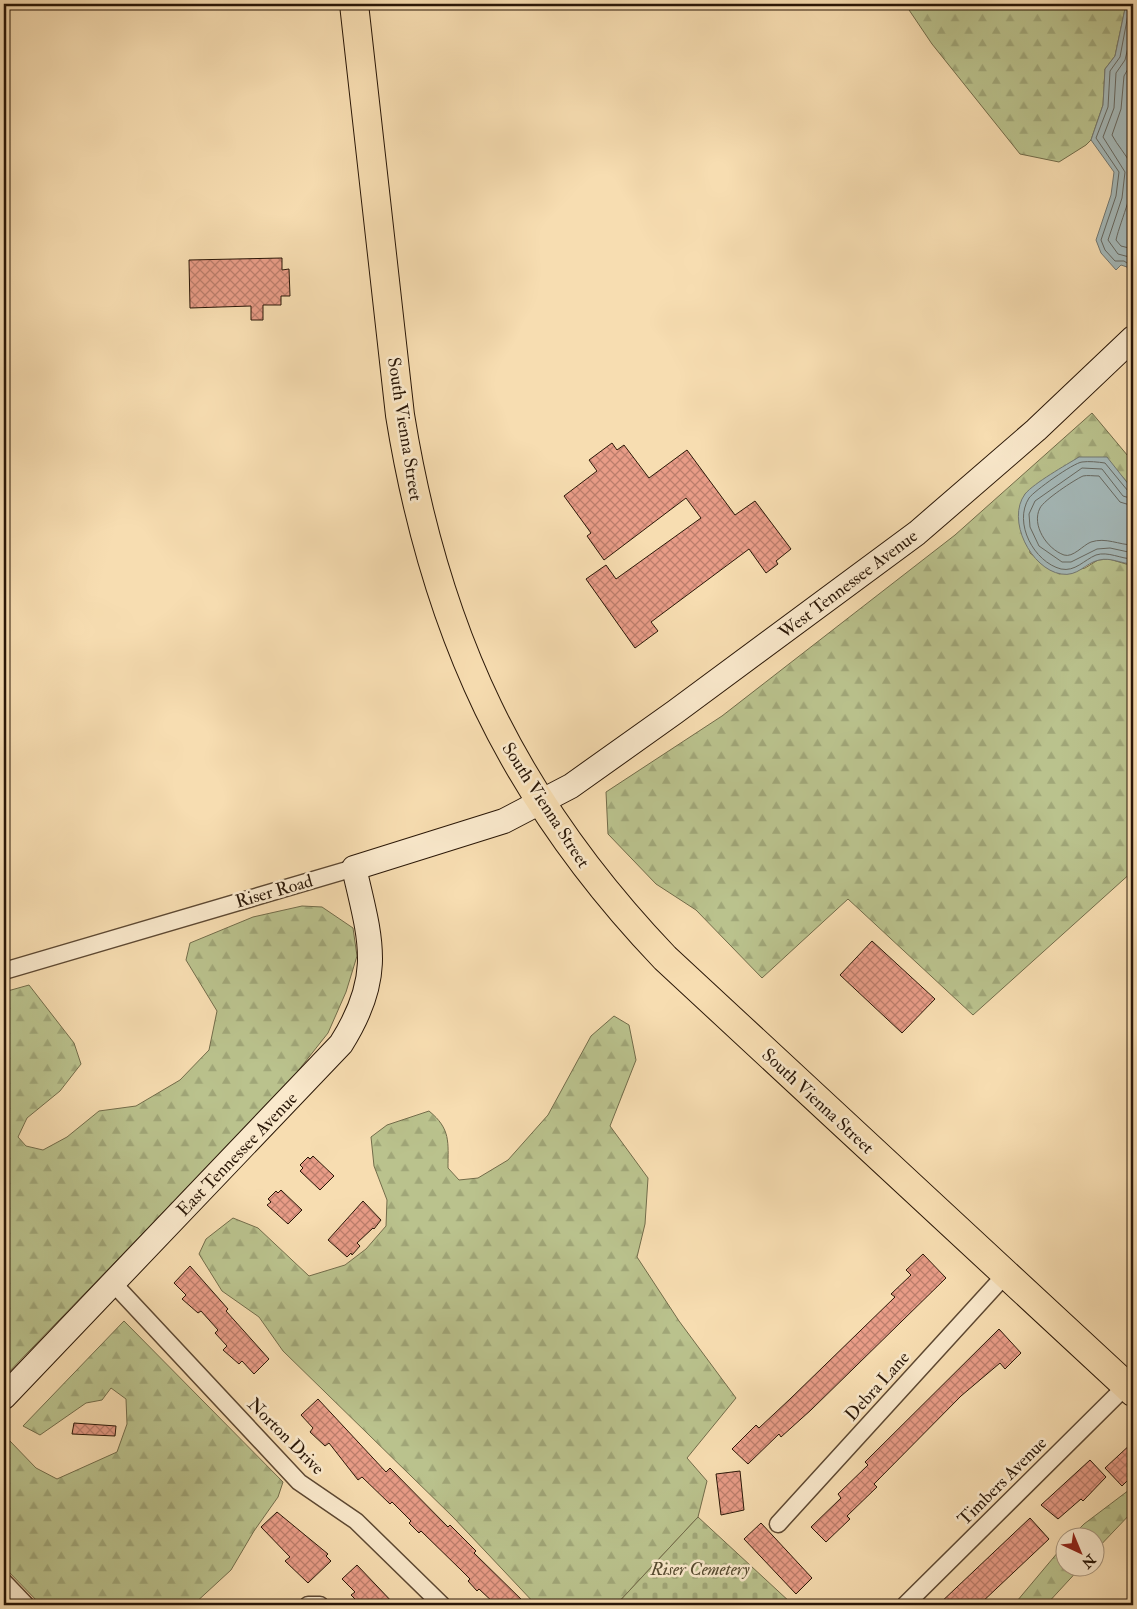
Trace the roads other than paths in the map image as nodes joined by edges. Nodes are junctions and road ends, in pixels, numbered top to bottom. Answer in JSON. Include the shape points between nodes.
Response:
{"nodes":[{"id":1,"x":354,"y":4,"type":"edge"},
{"id":2,"x":1133,"y":338,"type":"edge"},
{"id":3,"x":540,"y":802,"type":"junction"},
{"id":4,"x":354,"y":868,"type":"junction"},
{"id":5,"x":4,"y":971,"type":"edge"},
{"id":6,"x":1006,"y":1274,"type":"junction"},
{"id":7,"x":113,"y":1282,"type":"junction"},
{"id":8,"x":1130,"y":1389,"type":"edge"},
{"id":9,"x":4,"y":1397,"type":"edge"},
{"id":10,"x":778,"y":1524,"type":"dead end"},
{"id":11,"x":4,"y":1582,"type":"edge"},
{"id":12,"x":26,"y":1605,"type":"edge"},
{"id":13,"x":308,"y":1605,"type":"edge"},
{"id":14,"x":320,"y":1605,"type":"edge"},
{"id":15,"x":442,"y":1605,"type":"edge"},
{"id":16,"x":905,"y":1605,"type":"edge"}],
"edges":[{"from":1,"to":3,"type":"highway","name":"South Vienna Street","via":[[400,415],[418,513],[441,592],[470,669],[503,739]]},
{"from":2,"to":3,"type":"main road","name":"West Tennessee Avenue","via":[[1036,430],[918,533],[675,712],[571,786]]},
{"from":3,"to":4,"type":"main road","name":"Riser Road","via":[[504,821]]},
{"from":3,"to":6,"type":"highway","name":"South Vienna Street","via":[[601,888],[665,958]]},
{"from":4,"to":5,"type":"street","name":"Riser Road"},
{"from":4,"to":7,"type":"main road","name":"East Tennessee Avenue","via":[[372,964],[356,1020],[341,1044],[318,1070]]},
{"from":6,"to":8,"type":"highway","name":"South Vienna Street"},
{"from":6,"to":10,"type":"street","name":"Debra Lane"},
{"from":7,"to":9,"type":"main road","name":"East Tennessee Avenue"},
{"from":7,"to":15,"type":"street","name":"Norton Drive","via":[[299,1482],[356,1521]]},
{"from":8,"to":16,"type":"street","name":"Timbers Avenue"},
{"from":11,"to":12,"type":"street"},
{"from":13,"to":14,"type":"street"}]}
